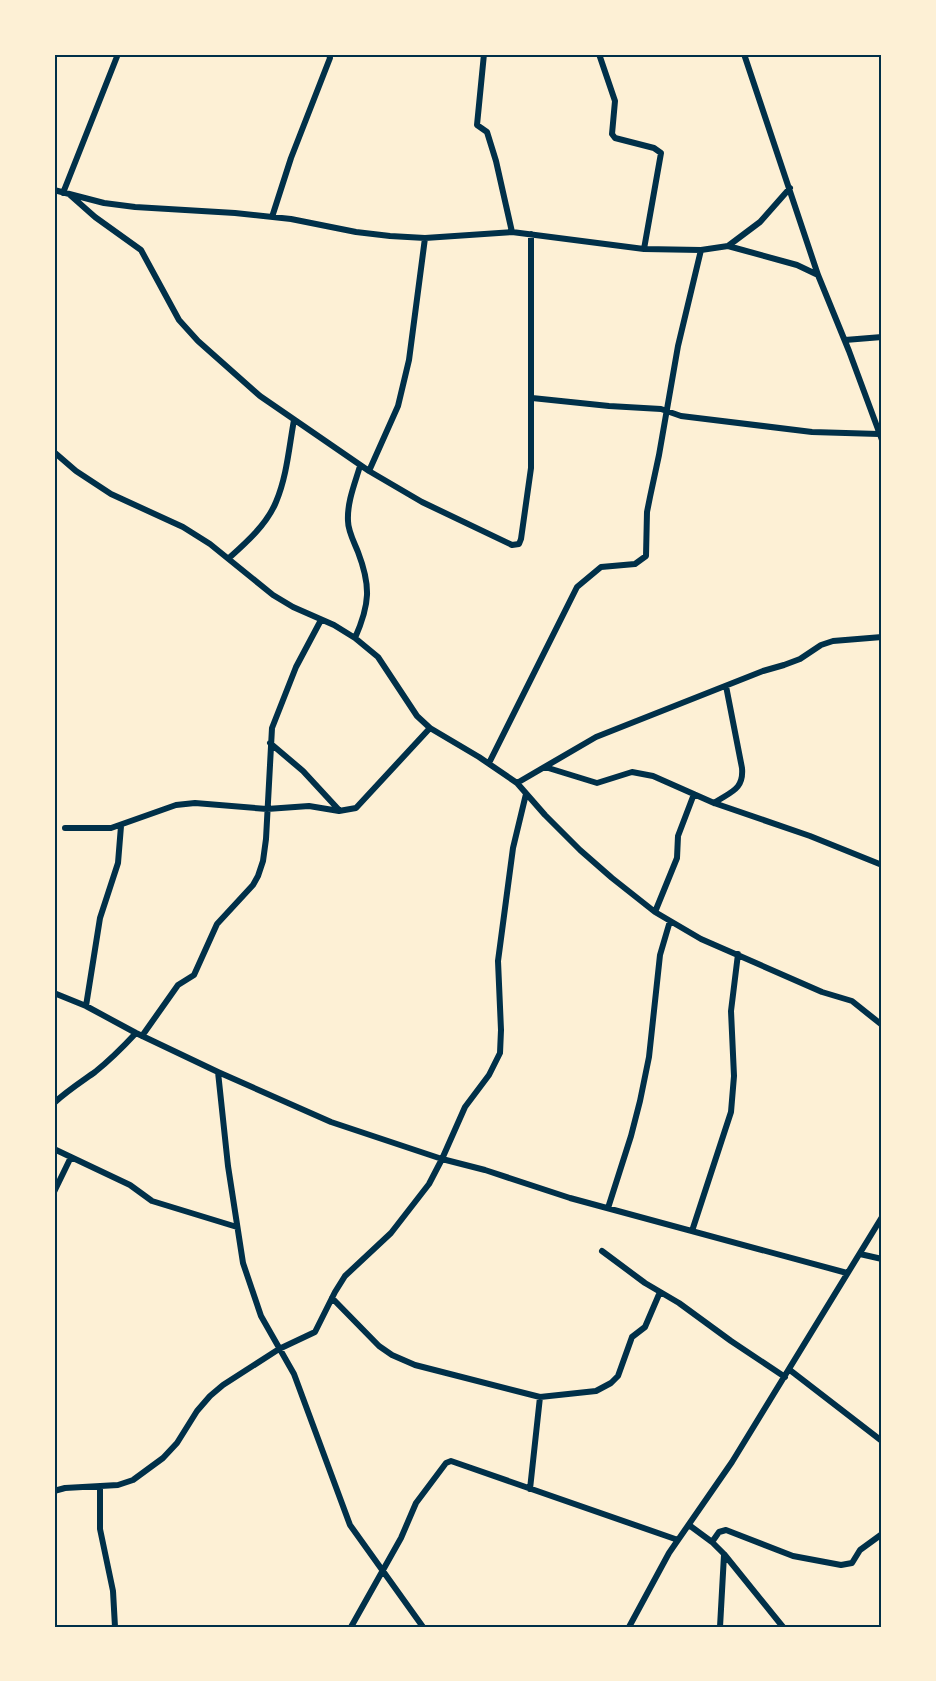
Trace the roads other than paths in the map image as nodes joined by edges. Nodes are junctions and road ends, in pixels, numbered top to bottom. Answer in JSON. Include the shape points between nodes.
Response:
{"nodes":[{"id":1,"x":118,"y":54,"type":"edge"},
{"id":2,"x":328,"y":54,"type":"edge"},
{"id":3,"x":484,"y":54,"type":"edge"},
{"id":4,"x":599,"y":54,"type":"edge"},
{"id":5,"x":744,"y":54,"type":"edge"},
{"id":6,"x":790,"y":188,"type":"junction"},
{"id":7,"x":54,"y":190,"type":"edge"},
{"id":8,"x":66,"y":193,"type":"junction"},
{"id":9,"x":272,"y":217,"type":"junction"},
{"id":10,"x":512,"y":232,"type":"junction"},
{"id":11,"x":531,"y":234,"type":"junction"},
{"id":12,"x":425,"y":238,"type":"junction"},
{"id":13,"x":728,"y":246,"type":"junction"},
{"id":14,"x":644,"y":249,"type":"junction"},
{"id":15,"x":701,"y":250,"type":"junction"},
{"id":16,"x":818,"y":275,"type":"junction"},
{"id":17,"x":882,"y":337,"type":"edge"},
{"id":18,"x":844,"y":340,"type":"junction"},
{"id":19,"x":532,"y":398,"type":"junction"},
{"id":20,"x":667,"y":411,"type":"junction"},
{"id":21,"x":294,"y":420,"type":"junction"},
{"id":22,"x":881,"y":437,"type":"edge"},
{"id":23,"x":54,"y":452,"type":"edge"},
{"id":24,"x":360,"y":466,"type":"junction"},
{"id":25,"x":369,"y":471,"type":"junction"},
{"id":26,"x":229,"y":558,"type":"junction"},
{"id":27,"x":321,"y":620,"type":"junction"},
{"id":28,"x":882,"y":637,"type":"edge"},
{"id":29,"x":356,"y":638,"type":"junction"},
{"id":30,"x":726,"y":686,"type":"junction"},
{"id":31,"x":430,"y":728,"type":"junction"},
{"id":32,"x":270,"y":742,"type":"junction"},
{"id":33,"x":489,"y":763,"type":"junction"},
{"id":34,"x":545,"y":767,"type":"junction"},
{"id":35,"x":517,"y":783,"type":"junction"},
{"id":36,"x":526,"y":794,"type":"junction"},
{"id":37,"x":694,"y":794,"type":"junction"},
{"id":38,"x":714,"y":803,"type":"junction"},
{"id":39,"x":267,"y":809,"type":"junction"},
{"id":40,"x":339,"y":811,"type":"junction"},
{"id":41,"x":120,"y":826,"type":"junction"},
{"id":42,"x":65,"y":828,"type":"dead end"},
{"id":43,"x":882,"y":865,"type":"edge"},
{"id":44,"x":655,"y":912,"type":"junction"},
{"id":45,"x":670,"y":921,"type":"junction"},
{"id":46,"x":738,"y":954,"type":"junction"},
{"id":47,"x":54,"y":993,"type":"edge"},
{"id":48,"x":86,"y":1006,"type":"junction"},
{"id":49,"x":882,"y":1025,"type":"edge"},
{"id":50,"x":139,"y":1035,"type":"junction"},
{"id":51,"x":218,"y":1072,"type":"junction"},
{"id":52,"x":54,"y":1103,"type":"edge"},
{"id":53,"x":54,"y":1149,"type":"edge"},
{"id":54,"x":71,"y":1156,"type":"junction"},
{"id":55,"x":442,"y":1159,"type":"junction"},
{"id":56,"x":54,"y":1192,"type":"edge"},
{"id":57,"x":608,"y":1208,"type":"junction"},
{"id":58,"x":882,"y":1217,"type":"edge"},
{"id":59,"x":237,"y":1227,"type":"junction"},
{"id":60,"x":692,"y":1231,"type":"junction"},
{"id":61,"x":602,"y":1251,"type":"dead end"},
{"id":62,"x":860,"y":1254,"type":"junction"},
{"id":63,"x":882,"y":1259,"type":"edge"},
{"id":64,"x":847,"y":1273,"type":"junction"},
{"id":65,"x":660,"y":1292,"type":"junction"},
{"id":66,"x":332,"y":1298,"type":"junction"},
{"id":67,"x":279,"y":1350,"type":"junction"},
{"id":68,"x":790,"y":1370,"type":"junction"},
{"id":69,"x":785,"y":1377,"type":"junction"},
{"id":70,"x":540,"y":1397,"type":"junction"},
{"id":71,"x":882,"y":1441,"type":"edge"},
{"id":72,"x":100,"y":1486,"type":"junction"},
{"id":73,"x":530,"y":1489,"type":"junction"},
{"id":74,"x":54,"y":1491,"type":"edge"},
{"id":75,"x":689,"y":1525,"type":"junction"},
{"id":76,"x":882,"y":1534,"type":"edge"},
{"id":77,"x":678,"y":1540,"type":"junction"},
{"id":78,"x":712,"y":1542,"type":"junction"},
{"id":79,"x":724,"y":1554,"type":"junction"},
{"id":80,"x":382,"y":1573,"type":"junction"},
{"id":81,"x":116,"y":1627,"type":"edge"},
{"id":82,"x":351,"y":1627,"type":"edge"},
{"id":83,"x":423,"y":1627,"type":"edge"},
{"id":84,"x":629,"y":1627,"type":"edge"},
{"id":85,"x":720,"y":1627,"type":"edge"},
{"id":86,"x":783,"y":1627,"type":"edge"}],
"edges":[{"from":1,"to":8,"type":"street"},
{"from":2,"to":9,"type":"street","via":[[330,58]]},
{"from":3,"to":10,"type":"street","via":[[477,125],[487,132]]},
{"from":4,"to":14,"type":"street","via":[[615,101],[612,134],[661,153]]},
{"from":5,"to":6,"type":"street"},
{"from":6,"to":13,"type":"street","via":[[760,222]]},
{"from":6,"to":16,"type":"street"},
{"from":7,"to":8,"type":"street"},
{"from":8,"to":9,"type":"street","via":[[135,207]]},
{"from":8,"to":21,"type":"street","via":[[141,250],[173,312],[198,340],[260,396]]},
{"from":9,"to":12,"type":"street","via":[[356,232]]},
{"from":10,"to":11,"type":"street"},
{"from":10,"to":12,"type":"street"},
{"from":11,"to":14,"type":"street"},
{"from":11,"to":19,"type":"street"},
{"from":12,"to":25,"type":"street","via":[[409,360],[398,406]]},
{"from":13,"to":15,"type":"street"},
{"from":13,"to":16,"type":"street","via":[[797,265]]},
{"from":14,"to":15,"type":"street"},
{"from":15,"to":20,"type":"street"},
{"from":16,"to":18,"type":"street"},
{"from":17,"to":18,"type":"street"},
{"from":18,"to":22,"type":"street"},
{"from":19,"to":20,"type":"street"},
{"from":19,"to":25,"type":"street","via":[[531,468],[519,544],[512,546]]},
{"from":20,"to":22,"type":"street","via":[[812,432]]},
{"from":20,"to":33,"type":"street","via":[[647,512],[646,556],[635,564],[601,567],[577,587]]},
{"from":21,"to":24,"type":"street"},
{"from":21,"to":26,"type":"street","via":[[276,503],[251,538]]},
{"from":23,"to":26,"type":"street","via":[[111,494],[183,527]]},
{"from":24,"to":25,"type":"street"},
{"from":24,"to":29,"type":"street","via":[[348,523],[362,562],[368,603]]},
{"from":26,"to":27,"type":"street","via":[[273,595]]},
{"from":27,"to":29,"type":"street"},
{"from":27,"to":32,"type":"street","via":[[296,667]]},
{"from":28,"to":30,"type":"street","via":[[833,641],[800,659]]},
{"from":29,"to":31,"type":"street","via":[[378,657],[417,716]]},
{"from":30,"to":34,"type":"street","via":[[596,737]]},
{"from":30,"to":38,"type":"street","via":[[743,781]]},
{"from":31,"to":33,"type":"street"},
{"from":31,"to":40,"type":"street","via":[[356,808]]},
{"from":32,"to":39,"type":"street"},
{"from":32,"to":40,"type":"street"},
{"from":33,"to":35,"type":"street"},
{"from":34,"to":35,"type":"street"},
{"from":34,"to":37,"type":"street","via":[[597,783],[636,772]]},
{"from":35,"to":36,"type":"street"},
{"from":36,"to":44,"type":"street","via":[[580,850]]},
{"from":36,"to":55,"type":"street","via":[[513,848],[498,961],[500,1053],[465,1107]]},
{"from":37,"to":38,"type":"street"},
{"from":37,"to":44,"type":"street","via":[[678,836],[677,858]]},
{"from":38,"to":43,"type":"street"},
{"from":39,"to":40,"type":"street","via":[[309,806]]},
{"from":39,"to":41,"type":"street","via":[[176,805]]},
{"from":39,"to":50,"type":"street","via":[[263,861],[253,885],[217,924],[194,975],[178,985]]},
{"from":41,"to":42,"type":"street"},
{"from":41,"to":48,"type":"street","via":[[118,863],[100,918]]},
{"from":44,"to":45,"type":"street"},
{"from":45,"to":46,"type":"street"},
{"from":45,"to":57,"type":"street","via":[[660,955],[640,1101]]},
{"from":46,"to":49,"type":"street","via":[[822,992],[852,1001]]},
{"from":46,"to":60,"type":"street","via":[[732,987],[731,1112]]},
{"from":47,"to":48,"type":"street"},
{"from":48,"to":50,"type":"street"},
{"from":50,"to":51,"type":"street"},
{"from":50,"to":52,"type":"street"},
{"from":51,"to":55,"type":"street","via":[[331,1122]]},
{"from":51,"to":59,"type":"street"},
{"from":53,"to":54,"type":"street"},
{"from":54,"to":56,"type":"street"},
{"from":54,"to":59,"type":"street","via":[[130,1185],[152,1201]]},
{"from":55,"to":57,"type":"street"},
{"from":55,"to":66,"type":"street","via":[[411,1210],[345,1276]]},
{"from":57,"to":60,"type":"street"},
{"from":58,"to":62,"type":"street"},
{"from":59,"to":67,"type":"street","via":[[243,1263],[261,1316]]},
{"from":60,"to":64,"type":"street"},
{"from":61,"to":65,"type":"street"},
{"from":62,"to":63,"type":"street"},
{"from":62,"to":64,"type":"street"},
{"from":64,"to":68,"type":"street"},
{"from":65,"to":69,"type":"street"},
{"from":65,"to":70,"type":"street","via":[[645,1327],[632,1336],[618,1376],[611,1383],[596,1391]]},
{"from":66,"to":67,"type":"street","via":[[315,1332]]},
{"from":66,"to":70,"type":"street","via":[[392,1355],[415,1365]]},
{"from":67,"to":72,"type":"street","via":[[210,1396],[163,1458],[133,1480]]},
{"from":67,"to":80,"type":"street","via":[[294,1374],[350,1525]]},
{"from":68,"to":69,"type":"street"},
{"from":68,"to":71,"type":"street"},
{"from":69,"to":75,"type":"street"},
{"from":70,"to":73,"type":"street"},
{"from":72,"to":74,"type":"street"},
{"from":72,"to":81,"type":"street","via":[[100,1529]]},
{"from":73,"to":77,"type":"street"},
{"from":73,"to":80,"type":"street","via":[[451,1461],[446,1463],[416,1503]]},
{"from":75,"to":77,"type":"street"},
{"from":75,"to":78,"type":"street"},
{"from":76,"to":78,"type":"street","via":[[848,1565],[793,1557],[726,1530],[719,1532]]},
{"from":77,"to":84,"type":"street"},
{"from":78,"to":79,"type":"street"},
{"from":79,"to":85,"type":"street"},
{"from":79,"to":86,"type":"street"},
{"from":80,"to":82,"type":"street"},
{"from":80,"to":83,"type":"street"}]}
